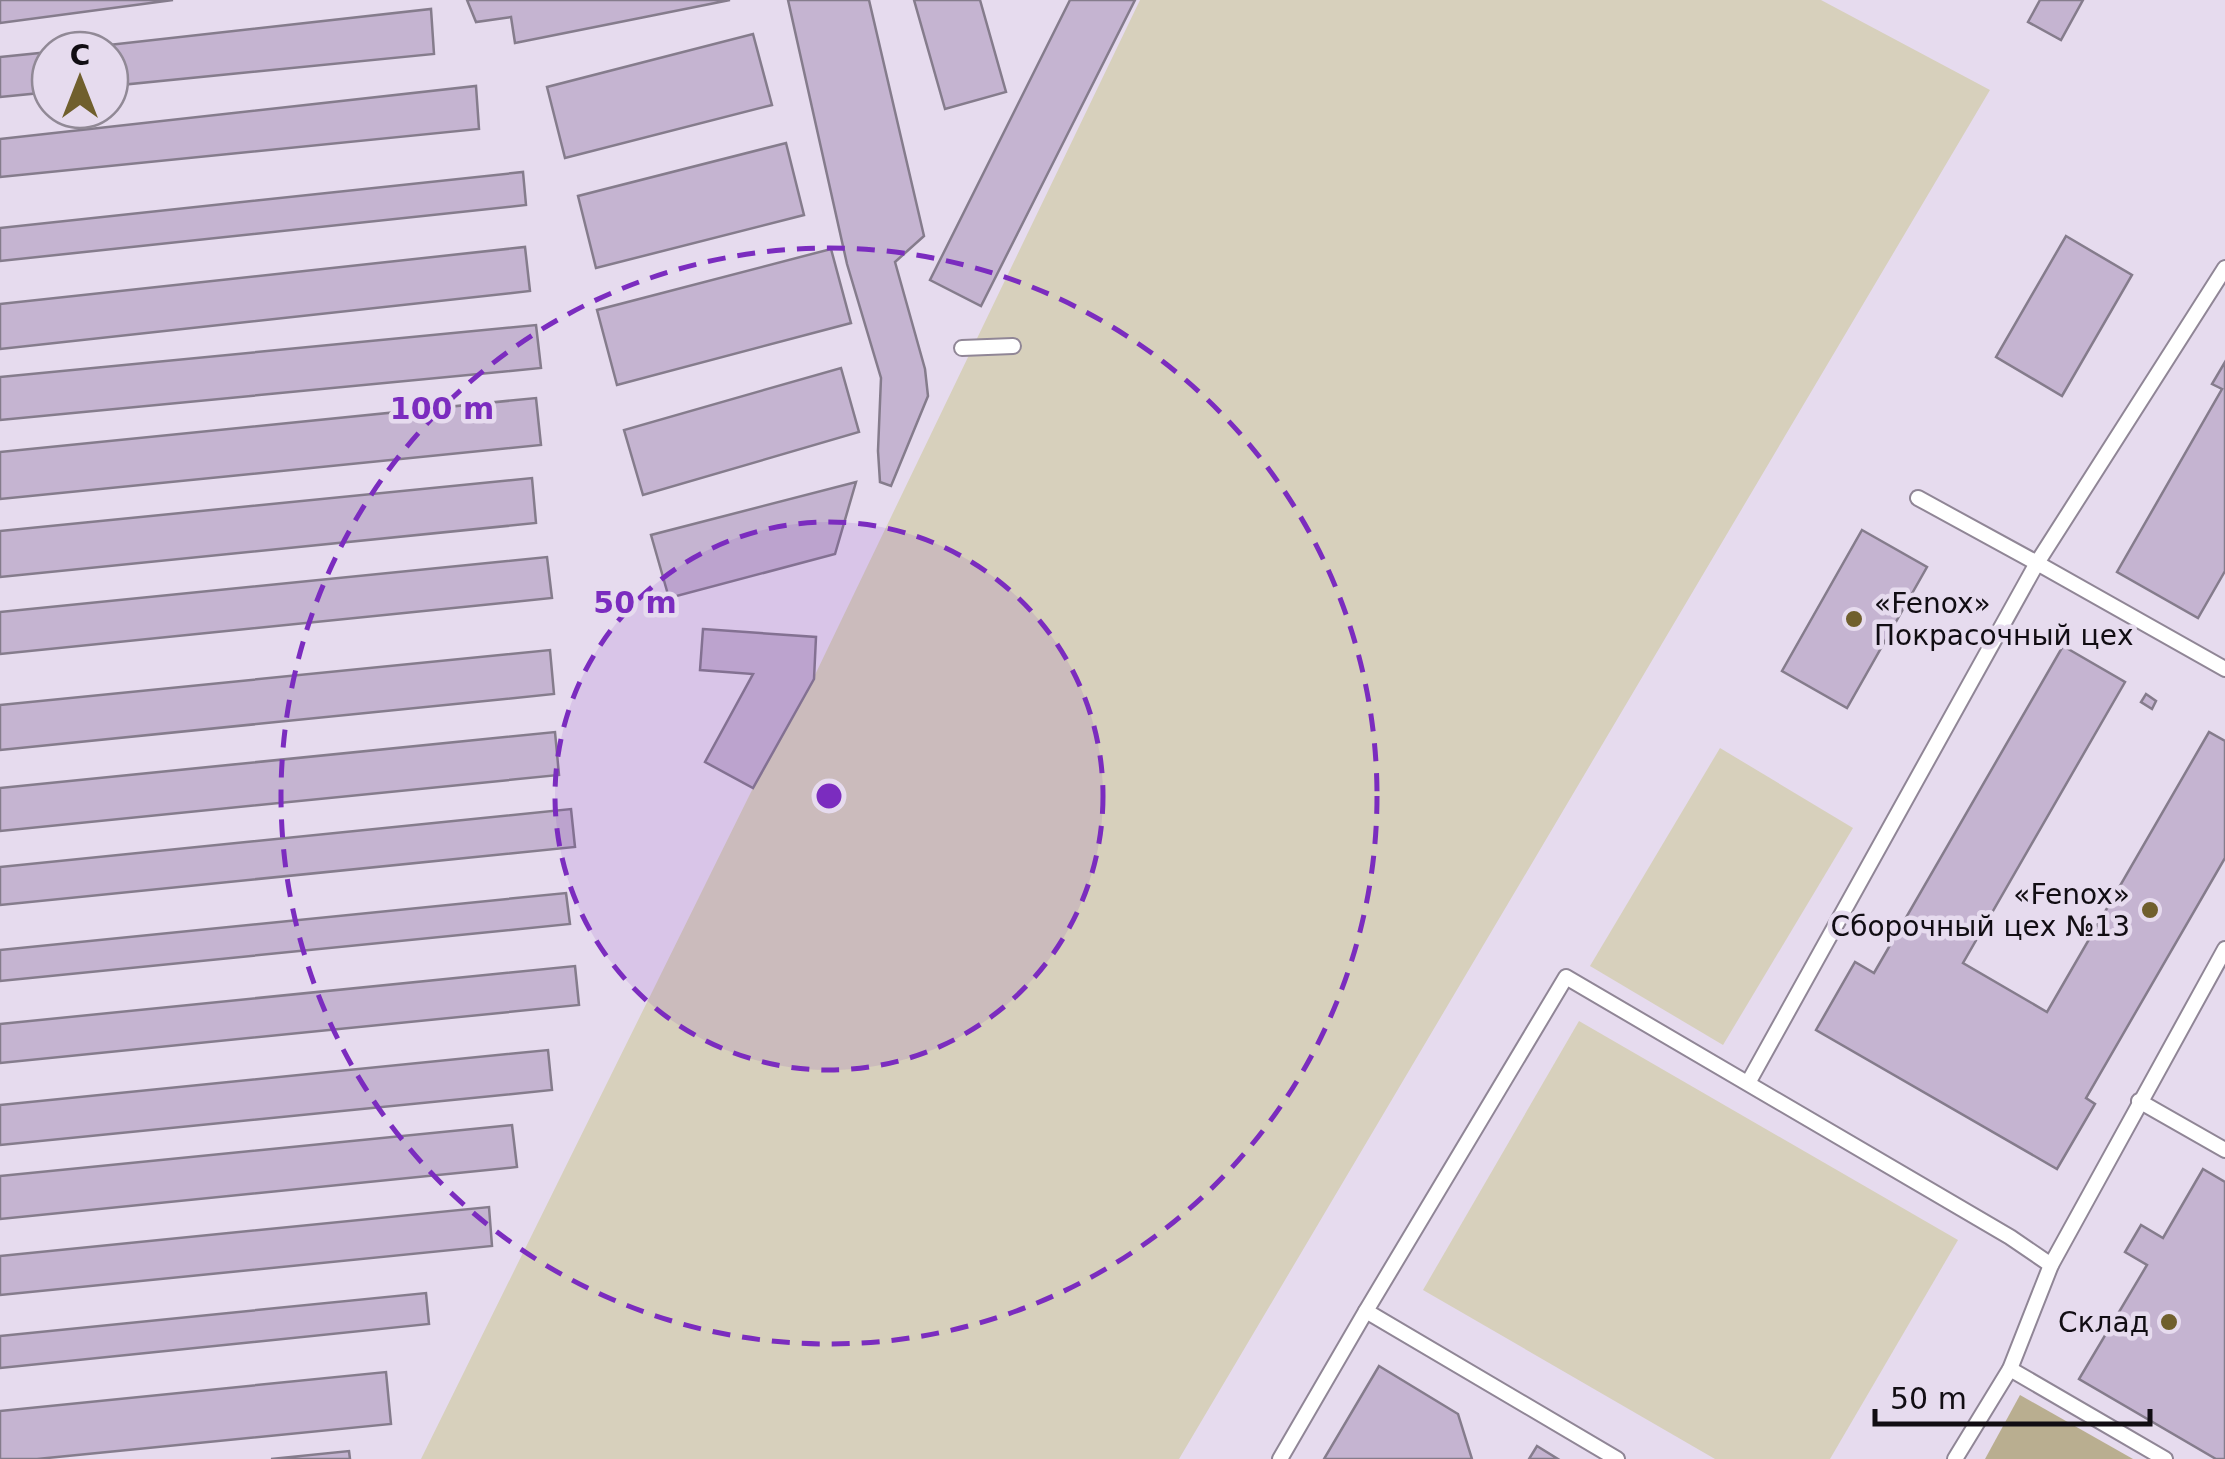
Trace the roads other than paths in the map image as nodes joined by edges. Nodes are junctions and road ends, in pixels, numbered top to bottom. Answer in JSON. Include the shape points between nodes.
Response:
{"nodes":[{"id":1,"x":2225,"y":268,"type":"edge"},
{"id":2,"x":1013,"y":346,"type":"dead end"},
{"id":3,"x":962,"y":348,"type":"dead end"},
{"id":4,"x":1918,"y":498,"type":"dead end"},
{"id":5,"x":2037,"y":563,"type":"junction"},
{"id":6,"x":2225,"y":669,"type":"edge"},
{"id":7,"x":2225,"y":949,"type":"edge"},
{"id":8,"x":1748,"y":1083,"type":"junction"},
{"id":9,"x":2139,"y":1100,"type":"junction"},
{"id":10,"x":2225,"y":1150,"type":"edge"},
{"id":11,"x":2051,"y":1265,"type":"junction"},
{"id":12,"x":1366,"y":1311,"type":"junction"},
{"id":13,"x":2010,"y":1370,"type":"junction"},
{"id":14,"x":1280,"y":1459,"type":"edge"},
{"id":15,"x":1617,"y":1459,"type":"edge"},
{"id":16,"x":1956,"y":1459,"type":"edge"},
{"id":17,"x":2165,"y":1459,"type":"edge"}],
"edges":[{"from":1,"to":5,"type":"lane"},
{"from":2,"to":3,"type":"lane"},
{"from":4,"to":5,"type":"lane"},
{"from":5,"to":6,"type":"lane"},
{"from":5,"to":8,"type":"lane"},
{"from":7,"to":9,"type":"lane"},
{"from":8,"to":11,"type":"lane"},
{"from":8,"to":12,"type":"lane","via":[[1566,977]]},
{"from":9,"to":10,"type":"lane"},
{"from":9,"to":11,"type":"lane"},
{"from":11,"to":13,"type":"lane"},
{"from":12,"to":14,"type":"lane"},
{"from":12,"to":15,"type":"lane"},
{"from":13,"to":16,"type":"lane"},
{"from":13,"to":17,"type":"lane"}]}
